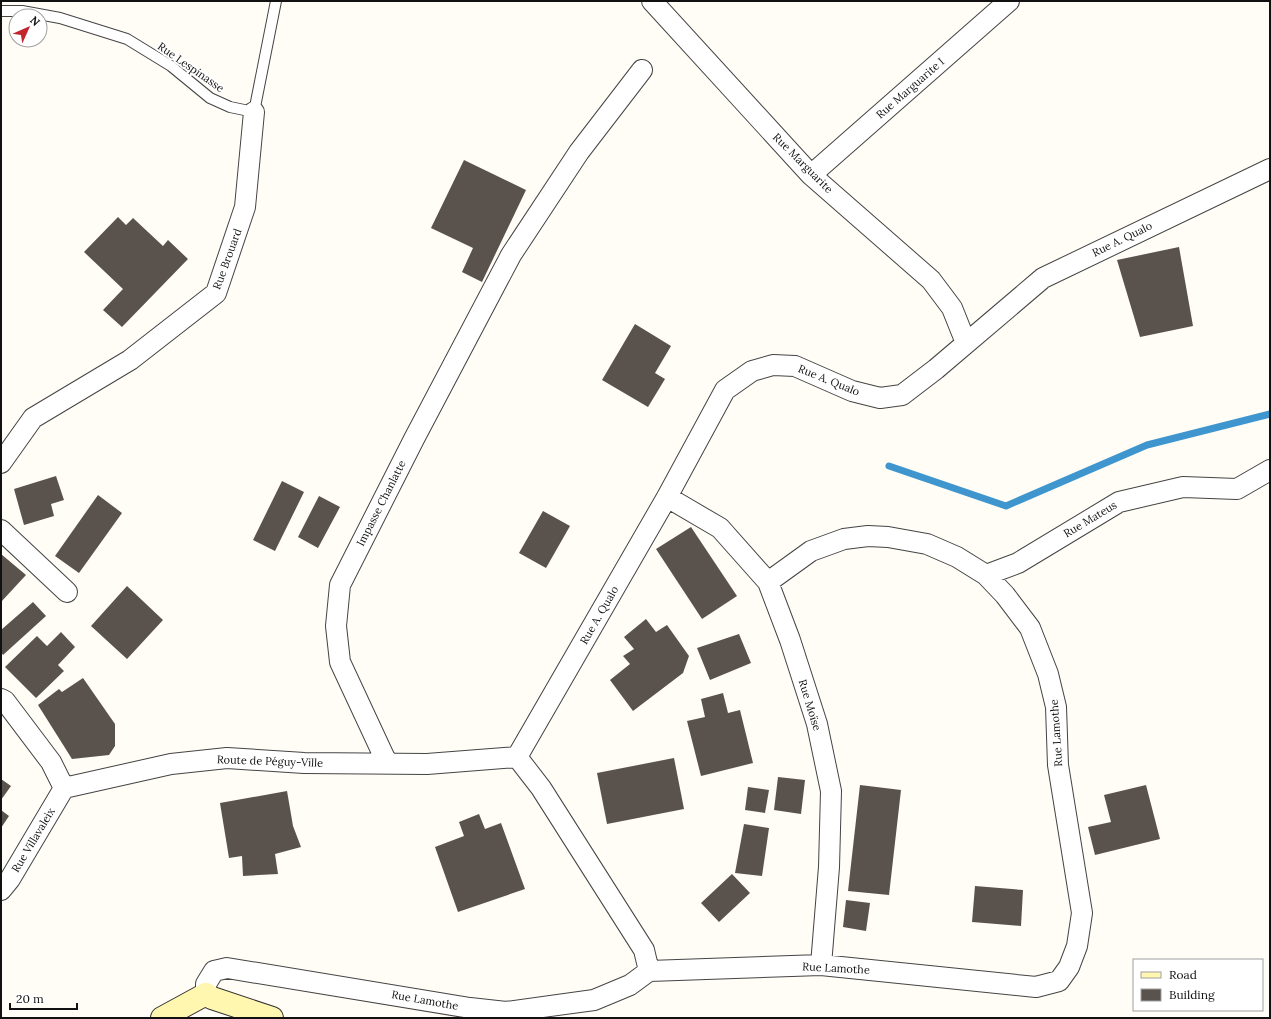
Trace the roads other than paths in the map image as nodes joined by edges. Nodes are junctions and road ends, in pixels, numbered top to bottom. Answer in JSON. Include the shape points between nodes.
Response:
{"nodes":[{"id":1,"x":276,"y":1,"type":"edge"},
{"id":2,"x":652,"y":1,"type":"edge"},
{"id":3,"x":1009,"y":1,"type":"edge"},
{"id":4,"x":1,"y":11,"type":"edge"},
{"id":5,"x":642,"y":70,"type":"dead end"},
{"id":6,"x":254,"y":112,"type":"junction"},
{"id":7,"x":1270,"y":169,"type":"edge"},
{"id":8,"x":811,"y":175,"type":"junction"},
{"id":9,"x":966,"y":342,"type":"junction"},
{"id":10,"x":1,"y":462,"type":"edge"},
{"id":11,"x":1270,"y":470,"type":"edge"},
{"id":12,"x":667,"y":497,"type":"junction"},
{"id":13,"x":1,"y":530,"type":"edge"},
{"id":14,"x":986,"y":575,"type":"junction"},
{"id":15,"x":768,"y":582,"type":"junction"},
{"id":16,"x":67,"y":592,"type":"dead end"},
{"id":17,"x":1,"y":699,"type":"edge"},
{"id":18,"x":517,"y":757,"type":"junction"},
{"id":19,"x":387,"y":763,"type":"junction"},
{"id":20,"x":64,"y":788,"type":"junction"},
{"id":21,"x":1,"y":890,"type":"edge"},
{"id":22,"x":821,"y":965,"type":"junction"},
{"id":23,"x":649,"y":971,"type":"junction"},
{"id":24,"x":206,"y":994,"type":"junction"},
{"id":25,"x":162,"y":1018,"type":"edge"},
{"id":26,"x":272,"y":1018,"type":"edge"}],
"edges":[{"from":1,"to":6,"type":"lane","name":"Rue Brouard"},
{"from":2,"to":8,"type":"street","name":"Rue Marguarite"},
{"from":3,"to":8,"type":"street","name":"Rue Marguarite I"},
{"from":4,"to":6,"type":"lane","name":"Rue Lespinasse","via":[[22,11],[60,18],[127,39],[171,66],[210,98],[230,107]]},
{"from":5,"to":19,"type":"street","name":"Impasse Chanlatte","via":[[579,152],[511,256],[340,585],[336,626],[340,662]]},
{"from":6,"to":10,"type":"street","name":"Rue Brouard","via":[[245,207],[216,293],[130,360],[33,418]]},
{"from":7,"to":9,"type":"street","name":"Rue A. Qualo","via":[[1043,278]]},
{"from":8,"to":9,"type":"street","name":"Rue Marguarite","via":[[931,280],[952,308]]},
{"from":9,"to":12,"type":"street","name":"Rue A. Qualo","via":[[902,395],[880,398],[852,390],[795,366],[772,365],[752,372],[725,390]]},
{"from":11,"to":14,"type":"street","name":"Rue Mateus","via":[[1236,489],[1183,487],[1119,502],[1018,563]]},
{"from":12,"to":15,"type":"street","name":"Rue Moïse","via":[[720,528]]},
{"from":12,"to":18,"type":"street","name":"Rue A. Qualo"},
{"from":13,"to":16,"type":"street"},
{"from":14,"to":15,"type":"street","name":"Rue Lamothe","via":[[957,557],[927,544],[868,536],[844,539],[811,551]]},
{"from":14,"to":22,"type":"street","name":"Rue Lamothe","via":[[1030,628],[1048,674],[1056,707],[1058,766],[1082,913],[1077,946],[1069,967],[1059,981],[1036,988]]},
{"from":15,"to":22,"type":"street","name":"Rue Moïse","via":[[817,724],[831,791],[830,867]]},
{"from":17,"to":20,"type":"street","via":[[22,721],[51,762]]},
{"from":18,"to":19,"type":"street","name":"Route de Péguy-Ville","via":[[427,764]]},
{"from":18,"to":23,"type":"street","via":[[541,788],[644,950]]},
{"from":19,"to":20,"type":"street","name":"Route de Péguy-Ville","via":[[304,763],[227,758],[171,764]]},
{"from":20,"to":21,"type":"street","name":"Rue Villavaleix"},
{"from":22,"to":23,"type":"street","name":"Rue Lamothe"},
{"from":23,"to":24,"type":"street","name":"Rue Lamothe","via":[[630,984],[594,1000],[506,1012],[227,968],[214,971],[206,984]]},
{"from":24,"to":25,"type":"street"},
{"from":24,"to":26,"type":"street"}]}
